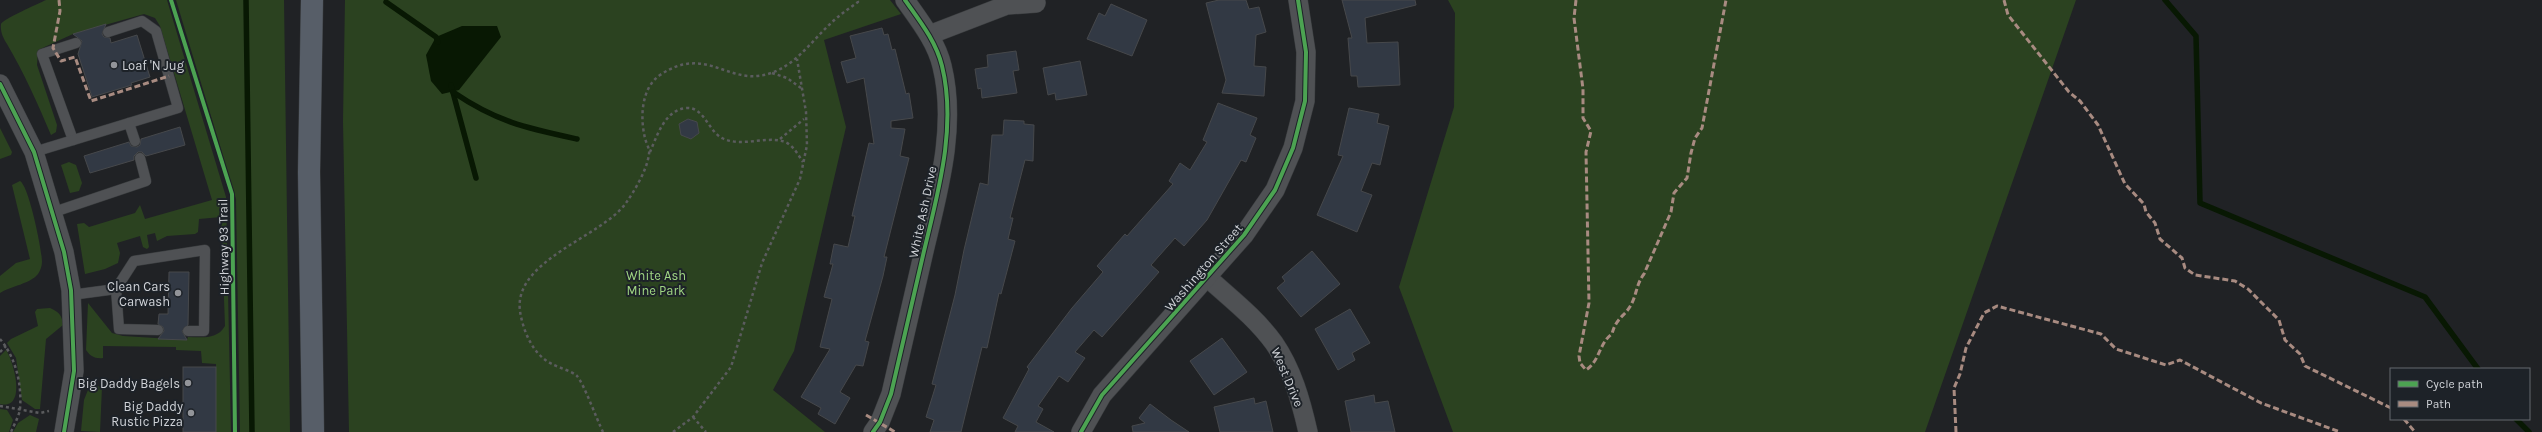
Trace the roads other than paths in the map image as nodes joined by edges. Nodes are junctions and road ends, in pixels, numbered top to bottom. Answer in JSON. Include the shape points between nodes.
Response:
{"nodes":[{"id":1,"x":312,"y":0,"type":"edge"},
{"id":2,"x":905,"y":0,"type":"edge"},
{"id":3,"x":1298,"y":0,"type":"edge"},
{"id":4,"x":1036,"y":3,"type":"dead end"},
{"id":5,"x":108,"y":32,"type":"dead end"},
{"id":6,"x":930,"y":35,"type":"junction"},
{"id":7,"x":76,"y":43,"type":"dead end"},
{"id":8,"x":0,"y":84,"type":"edge"},
{"id":9,"x":130,"y":123,"type":"junction"},
{"id":10,"x":73,"y":140,"type":"junction"},
{"id":11,"x":135,"y":141,"type":"dead end"},
{"id":12,"x":34,"y":152,"type":"junction"},
{"id":13,"x":140,"y":158,"type":"dead end"},
{"id":14,"x":54,"y":212,"type":"junction"},
{"id":15,"x":1208,"y":278,"type":"junction"},
{"id":16,"x":116,"y":289,"type":"junction"},
{"id":17,"x":71,"y":296,"type":"junction"},
{"id":18,"x":158,"y":330,"type":"dead end"},
{"id":19,"x":188,"y":331,"type":"dead end"},
{"id":20,"x":64,"y":432,"type":"edge"},
{"id":21,"x":313,"y":432,"type":"edge"},
{"id":22,"x":873,"y":432,"type":"edge"},
{"id":23,"x":1081,"y":432,"type":"edge"},
{"id":24,"x":1308,"y":432,"type":"edge"}],
"edges":[{"from":1,"to":21,"type":"highway","via":[[309,172]]},
{"from":2,"to":6,"type":"street","name":"White Ash Drive"},
{"from":3,"to":15,"type":"street","name":"Washington Street","via":[[1306,52],[1305,101],[1293,148],[1275,190],[1264,208]]},
{"from":4,"to":6,"type":"street","via":[[1007,5]]},
{"from":5,"to":9,"type":"lane","via":[[142,21],[156,31],[178,108]]},
{"from":6,"to":22,"type":"street","name":"White Ash Drive","via":[[942,65],[948,108],[945,146],[939,184],[891,394],[880,422]]},
{"from":7,"to":10,"type":"lane","via":[[42,54]]},
{"from":8,"to":12,"type":"street"},
{"from":9,"to":10,"type":"lane"},
{"from":9,"to":11,"type":"lane"},
{"from":10,"to":12,"type":"lane"},
{"from":12,"to":14,"type":"street"},
{"from":13,"to":14,"type":"lane","via":[[146,181]]},
{"from":14,"to":17,"type":"street"},
{"from":15,"to":23,"type":"street","name":"Washington Street","via":[[1102,395]]},
{"from":15,"to":24,"type":"street","name":"West Drive","via":[[1250,316],[1274,343],[1300,398]]},
{"from":16,"to":17,"type":"lane"},
{"from":16,"to":18,"type":"lane","via":[[119,329]]},
{"from":16,"to":19,"type":"lane","via":[[134,261],[205,250],[204,331]]},
{"from":17,"to":20,"type":"street","via":[[74,372]]}]}
